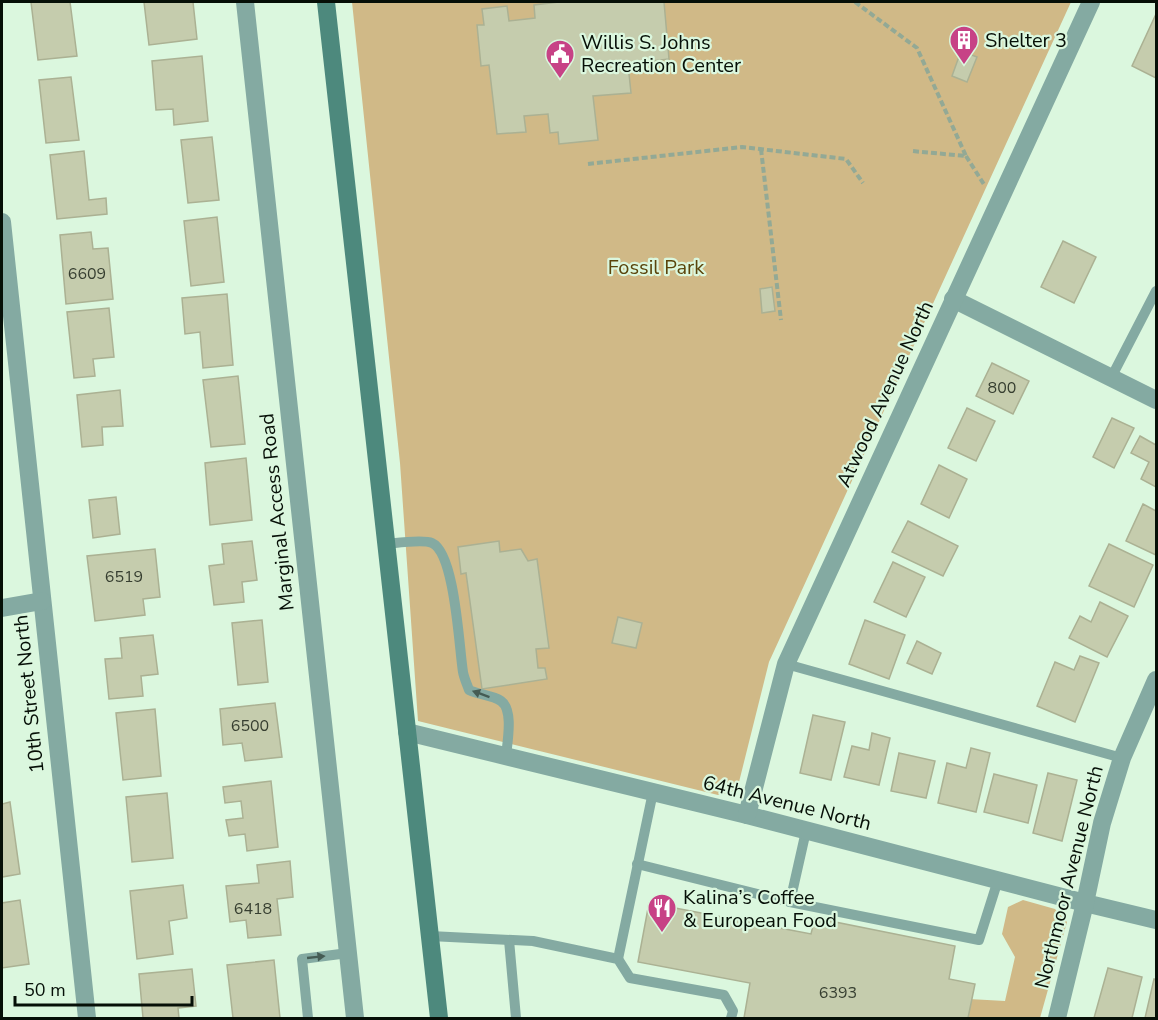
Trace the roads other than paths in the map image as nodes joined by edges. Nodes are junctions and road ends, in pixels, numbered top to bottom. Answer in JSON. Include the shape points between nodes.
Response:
{"nodes":[{"id":1,"x":244,"y":2,"type":"edge"},
{"id":2,"x":326,"y":2,"type":"edge"},
{"id":3,"x":1091,"y":2,"type":"edge"},
{"id":4,"x":2,"y":222,"type":"edge"},
{"id":5,"x":4,"y":271,"type":"edge"},
{"id":6,"x":1156,"y":291,"type":"edge"},
{"id":7,"x":953,"y":299,"type":"junction"},
{"id":8,"x":1111,"y":378,"type":"junction"},
{"id":9,"x":1156,"y":400,"type":"edge"},
{"id":10,"x":386,"y":544,"type":"junction"},
{"id":11,"x":42,"y":601,"type":"junction"},
{"id":12,"x":2,"y":608,"type":"edge"},
{"id":13,"x":786,"y":664,"type":"junction"},
{"id":14,"x":1156,"y":680,"type":"edge"},
{"id":15,"x":406,"y":732,"type":"junction"},
{"id":16,"x":506,"y":757,"type":"junction"},
{"id":17,"x":1122,"y":758,"type":"junction"},
{"id":18,"x":653,"y":792,"type":"junction"},
{"id":19,"x":747,"y":816,"type":"junction"},
{"id":20,"x":806,"y":831,"type":"junction"},
{"id":21,"x":637,"y":864,"type":"junction"},
{"id":22,"x":998,"y":880,"type":"junction"},
{"id":23,"x":790,"y":902,"type":"junction"},
{"id":24,"x":1085,"y":903,"type":"junction"},
{"id":25,"x":1156,"y":920,"type":"edge"},
{"id":26,"x":430,"y":936,"type":"junction"},
{"id":27,"x":509,"y":940,"type":"junction"},
{"id":28,"x":348,"y":954,"type":"junction"},
{"id":29,"x":618,"y":959,"type":"junction"},
{"id":30,"x":87,"y":1018,"type":"edge"},
{"id":31,"x":308,"y":1018,"type":"edge"},
{"id":32,"x":355,"y":1018,"type":"edge"},
{"id":33,"x":439,"y":1018,"type":"edge"},
{"id":34,"x":516,"y":1018,"type":"edge"},
{"id":35,"x":731,"y":1018,"type":"edge"},
{"id":36,"x":1057,"y":1018,"type":"edge"}],
"edges":[{"from":1,"to":28,"type":"street","name":"Marginal Access Road"},
{"from":2,"to":10,"type":"main road"},
{"from":3,"to":7,"type":"street","name":"Atwood Avenue North"},
{"from":4,"to":5,"type":"street","name":"10th Street North"},
{"from":5,"to":11,"type":"street","name":"10th Street North"},
{"from":6,"to":8,"type":"lane"},
{"from":7,"to":8,"type":"street"},
{"from":7,"to":13,"type":"street","name":"Atwood Avenue North"},
{"from":8,"to":9,"type":"street"},
{"from":10,"to":15,"type":"main road"},
{"from":16,"to":10,"type":"lane","one_way":true,"via":[[507,708],[501,701],[469,690],[446,561],[440,547],[429,541]]},
{"from":11,"to":12,"type":"street"},
{"from":11,"to":30,"type":"street","name":"10th Street North"},
{"from":13,"to":17,"type":"lane"},
{"from":13,"to":19,"type":"street","name":"Atwood Avenue North"},
{"from":14,"to":17,"type":"street","name":"Northmoor Avenue North"},
{"from":15,"to":16,"type":"street","name":"64th Avenue North"},
{"from":15,"to":26,"type":"main road"},
{"from":16,"to":18,"type":"street","name":"64th Avenue North"},
{"from":17,"to":24,"type":"street","name":"Northmoor Avenue North","via":[[1102,823]]},
{"from":18,"to":19,"type":"street","name":"64th Avenue North"},
{"from":18,"to":21,"type":"lane"},
{"from":19,"to":20,"type":"street","name":"64th Avenue North"},
{"from":20,"to":22,"type":"street","name":"64th Avenue North"},
{"from":20,"to":23,"type":"lane"},
{"from":21,"to":23,"type":"lane"},
{"from":21,"to":29,"type":"lane"},
{"from":22,"to":23,"type":"lane","via":[[979,940]]},
{"from":22,"to":24,"type":"street","name":"64th Avenue North"},
{"from":24,"to":25,"type":"street","name":"64th Avenue North"},
{"from":24,"to":36,"type":"street","name":"Northmoor Avenue North"},
{"from":26,"to":27,"type":"lane"},
{"from":26,"to":33,"type":"main road"},
{"from":27,"to":29,"type":"lane","via":[[533,941]]},
{"from":27,"to":34,"type":"lane"},
{"from":31,"to":28,"type":"lane","one_way":true,"via":[[302,959]]},
{"from":28,"to":32,"type":"street","name":"Marginal Access Road"},
{"from":29,"to":35,"type":"lane","via":[[630,978],[724,995],[733,1011]]}]}
